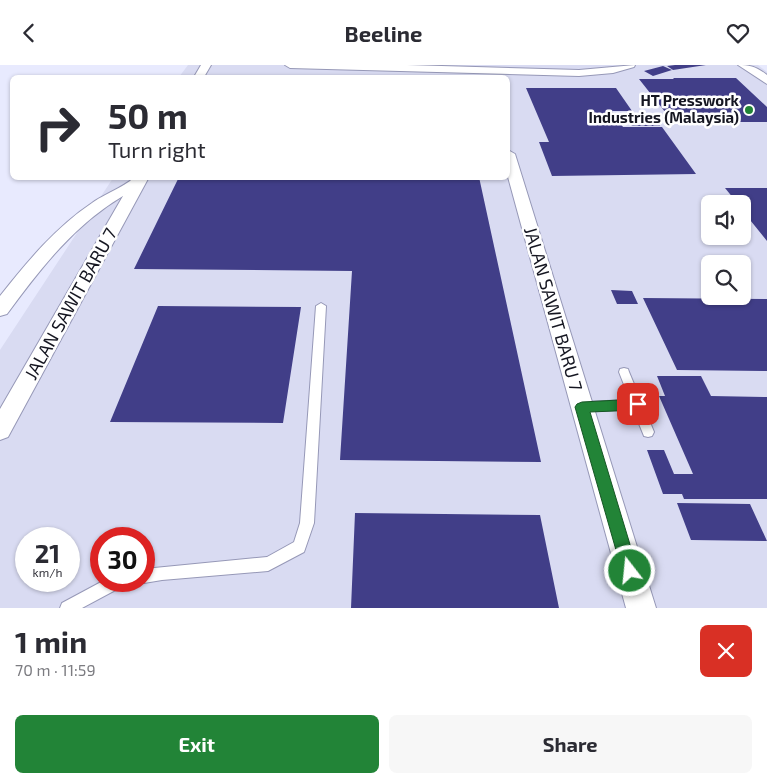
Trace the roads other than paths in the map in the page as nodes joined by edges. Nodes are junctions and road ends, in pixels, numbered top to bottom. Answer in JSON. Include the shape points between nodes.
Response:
{"nodes":[{"id":1,"x":290,"y":65,"type":"edge"},
{"id":2,"x":630,"y":65,"type":"edge"},
{"id":3,"x":743,"y":65,"type":"edge"},
{"id":4,"x":484,"y":71,"type":"edge"},
{"id":5,"x":767,"y":81,"type":"edge"},
{"id":6,"x":510,"y":162,"type":"edge"},
{"id":7,"x":141,"y":181,"type":"edge"},
{"id":8,"x":321,"y":306,"type":"dead end"},
{"id":9,"x":0,"y":309,"type":"edge"},
{"id":10,"x":624,"y":372,"type":"dead end"},
{"id":11,"x":638,"y":404,"type":"junction"},
{"id":12,"x":582,"y":407,"type":"junction"},
{"id":13,"x":0,"y":430,"type":"edge"},
{"id":14,"x":648,"y":432,"type":"dead end"},
{"id":15,"x":155,"y":574,"type":"edge"},
{"id":16,"x":97,"y":592,"type":"edge"},
{"id":17,"x":67,"y":608,"type":"edge"},
{"id":18,"x":641,"y":608,"type":"edge"}],
"edges":[{"from":1,"to":4,"type":"street"},
{"from":2,"to":4,"type":"street","via":[[596,73]]},
{"from":3,"to":5,"type":"street"},
{"from":6,"to":12,"type":"street","name":"JALAN SAWIT BARU 7"},
{"from":7,"to":9,"type":"street","via":[[116,193],[69,229]]},
{"from":7,"to":13,"type":"street","name":"JALAN SAWIT BARU 7"},
{"from":8,"to":15,"type":"lane","via":[[307,523],[299,547],[268,564]]},
{"from":10,"to":11,"type":"lane"},
{"from":11,"to":12,"type":"lane"},
{"from":11,"to":14,"type":"lane"},
{"from":12,"to":18,"type":"street","name":"JALAN SAWIT BARU 7"},
{"from":16,"to":17,"type":"lane"}]}
